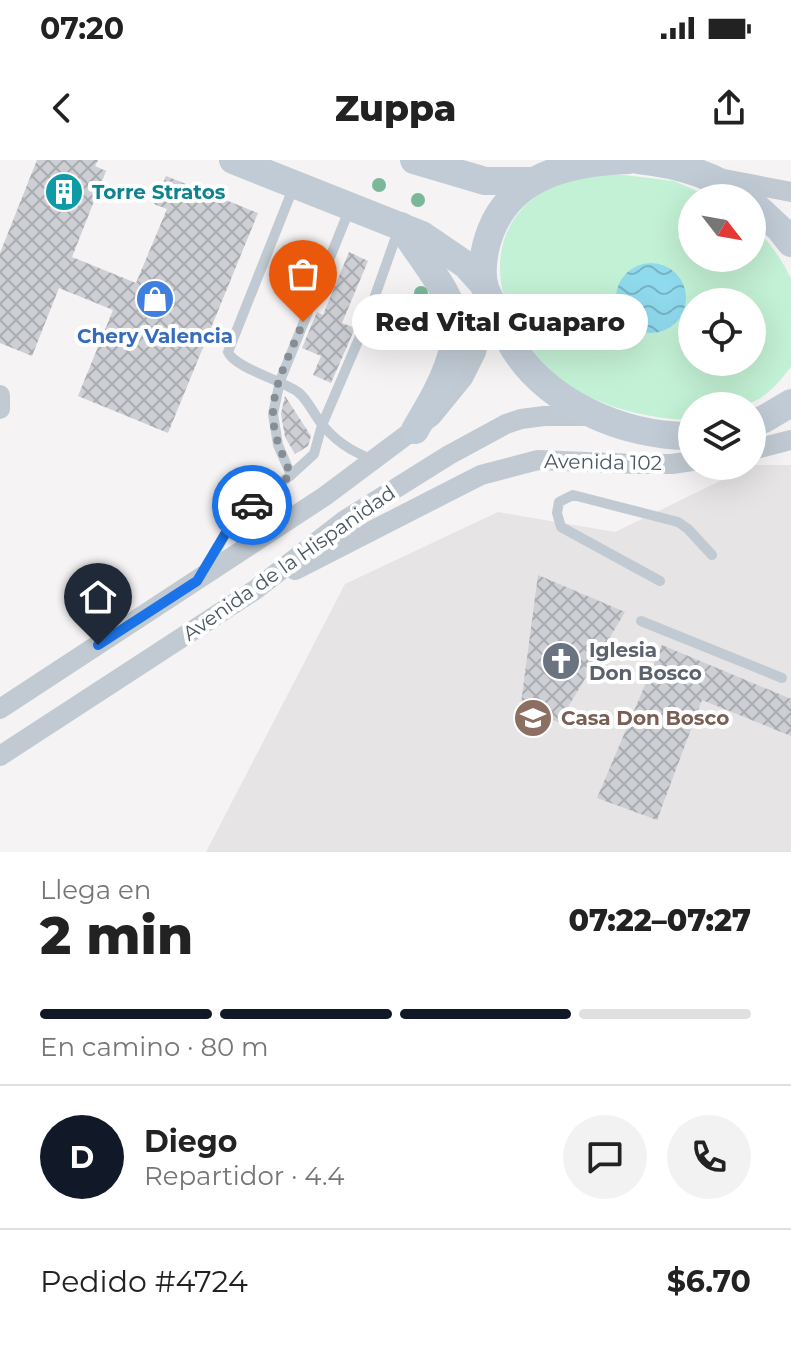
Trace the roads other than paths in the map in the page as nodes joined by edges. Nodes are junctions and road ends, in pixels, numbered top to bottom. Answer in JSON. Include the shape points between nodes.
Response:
{"nodes":[{"id":1,"x":233,"y":160,"type":"edge"},
{"id":2,"x":414,"y":160,"type":"edge"},
{"id":3,"x":629,"y":160,"type":"edge"},
{"id":4,"x":638,"y":160,"type":"edge"},
{"id":5,"x":708,"y":176,"type":"junction"},
{"id":6,"x":531,"y":181,"type":"junction"},
{"id":7,"x":295,"y":184,"type":"junction"},
{"id":8,"x":722,"y":184,"type":"edge"},
{"id":9,"x":791,"y":192,"type":"edge"},
{"id":10,"x":350,"y":206,"type":"junction"},
{"id":11,"x":766,"y":216,"type":"edge"},
{"id":12,"x":400,"y":225,"type":"junction"},
{"id":13,"x":791,"y":243,"type":"edge"},
{"id":14,"x":484,"y":285,"type":"junction"},
{"id":15,"x":280,"y":381,"type":"junction"},
{"id":16,"x":0,"y":395,"type":"edge"},
{"id":17,"x":791,"y":403,"type":"edge"},
{"id":18,"x":0,"y":409,"type":"edge"},
{"id":19,"x":595,"y":416,"type":"junction"},
{"id":20,"x":766,"y":418,"type":"edge"},
{"id":21,"x":791,"y":418,"type":"edge"},
{"id":22,"x":766,"y":421,"type":"edge"},
{"id":23,"x":322,"y":425,"type":"junction"},
{"id":24,"x":415,"y":430,"type":"junction"},
{"id":25,"x":678,"y":436,"type":"edge"},
{"id":26,"x":791,"y":440,"type":"edge"},
{"id":27,"x":766,"y":446,"type":"edge"},
{"id":28,"x":376,"y":460,"type":"junction"},
{"id":29,"x":678,"y":462,"type":"edge"},
{"id":30,"x":291,"y":475,"type":"junction"},
{"id":31,"x":712,"y":555,"type":"dead end"},
{"id":32,"x":197,"y":581,"type":"junction"},
{"id":33,"x":660,"y":581,"type":"dead end"},
{"id":34,"x":255,"y":590,"type":"junction"},
{"id":35,"x":641,"y":621,"type":"dead end"},
{"id":36,"x":782,"y":678,"type":"dead end"},
{"id":37,"x":0,"y":709,"type":"edge"},
{"id":38,"x":0,"y":756,"type":"edge"}],
"edges":[{"from":1,"to":7,"type":"main road"},
{"from":2,"to":6,"type":"main road","via":[[485,181]]},
{"from":3,"to":6,"type":"main road","via":[[592,163]]},
{"from":4,"to":5,"type":"main road"},
{"from":5,"to":8,"type":"main road"},
{"from":5,"to":9,"type":"street"},
{"from":6,"to":14,"type":"main road","via":[[500,210],[490,230]]},
{"from":7,"to":10,"type":"main road"},
{"from":7,"to":15,"type":"lane","via":[[228,352],[239,364]]},
{"from":10,"to":12,"type":"main road"},
{"from":10,"to":15,"type":"lane"},
{"from":11,"to":13,"type":"main road"},
{"from":12,"to":14,"type":"main road","via":[[445,248]]},
{"from":12,"to":23,"type":"lane"},
{"from":12,"to":24,"type":"main road","via":[[447,295],[454,315],[451,360]]},
{"from":14,"to":19,"type":"main road","via":[[527,365]]},
{"from":14,"to":24,"type":"street","name":"Avenida de la Hispanidad","via":[[476,352],[448,399]]},
{"from":15,"to":23,"type":"lane","via":[[303,395]]},
{"from":15,"to":30,"type":"lane","via":[[273,414]]},
{"from":16,"to":18,"type":"street"},
{"from":17,"to":20,"type":"main road"},
{"from":19,"to":25,"type":"main road"},
{"from":19,"to":34,"type":"street","name":"Avenida de la Hispanidad","via":[[544,416],[506,424],[345,520]]},
{"from":21,"to":22,"type":"main road"},
{"from":23,"to":28,"type":"lane","via":[[343,445]]},
{"from":23,"to":30,"type":"lane","via":[[314,454]]},
{"from":24,"to":28,"type":"street","name":"Avenida de la Hispanidad"},
{"from":26,"to":27,"type":"street"},
{"from":28,"to":32,"type":"street","name":"Avenida de la Hispanidad"},
{"from":29,"to":34,"type":"street","name":"Avenida 102","via":[[538,460],[505,467]]},
{"from":30,"to":32,"type":"lane","via":[[231,524]]},
{"from":31,"to":33,"type":"lane","via":[[678,522],[573,495],[559,502],[561,527]]},
{"from":32,"to":37,"type":"street","name":"Avenida de la Hispanidad"},
{"from":34,"to":38,"type":"street","name":"Avenida de la Hispanidad"},
{"from":35,"to":36,"type":"lane"}]}
